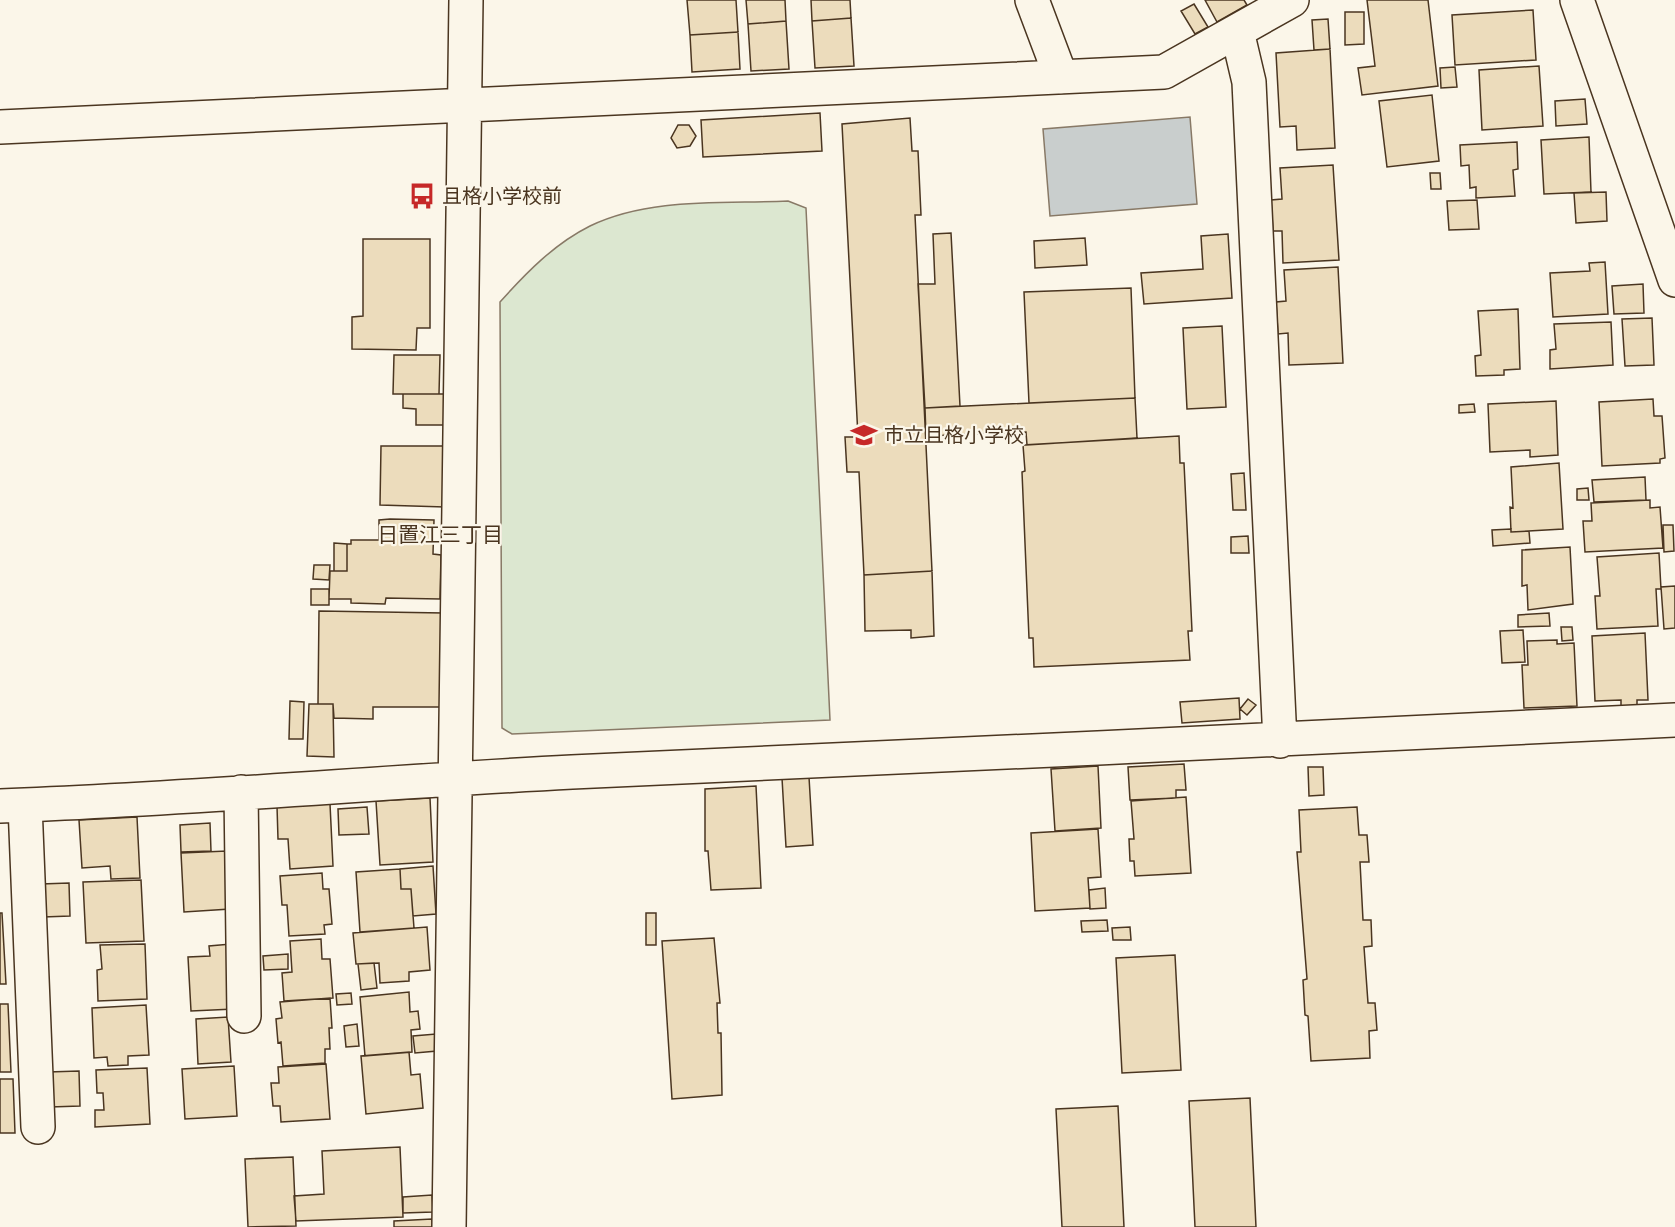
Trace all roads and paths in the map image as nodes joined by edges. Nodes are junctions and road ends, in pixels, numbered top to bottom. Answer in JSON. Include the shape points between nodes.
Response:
{"nodes":[{"id":1,"x":466,"y":0,"type":"edge"},
{"id":2,"x":1032,"y":0,"type":"edge"},
{"id":3,"x":1292,"y":0,"type":"edge"},
{"id":4,"x":1577,"y":0,"type":"edge"},
{"id":5,"x":1237,"y":31,"type":"junction"},
{"id":6,"x":1061,"y":77,"type":"junction"},
{"id":7,"x":463,"y":104,"type":"junction"},
{"id":8,"x":0,"y":128,"type":"edge"},
{"id":9,"x":1675,"y":280,"type":"edge"},
{"id":10,"x":1675,"y":720,"type":"edge"},
{"id":11,"x":1280,"y":741,"type":"junction"},
{"id":12,"x":454,"y":778,"type":"junction"},
{"id":13,"x":241,"y":792,"type":"junction"},
{"id":14,"x":12,"y":806,"type":"edge"},
{"id":15,"x":243,"y":1016,"type":"dead end"},
{"id":16,"x":38,"y":1127,"type":"dead end"},
{"id":17,"x":449,"y":1227,"type":"edge"}],
"edges":[{"from":1,"to":7,"type":"street"},
{"from":2,"to":6,"type":"street"},
{"from":3,"to":5,"type":"street"},
{"from":4,"to":9,"type":"street"},
{"from":5,"to":6,"type":"street","via":[[1164,72]]},
{"from":5,"to":11,"type":"street","via":[[1249,82]]},
{"from":6,"to":7,"type":"street"},
{"from":7,"to":8,"type":"street"},
{"from":7,"to":12,"type":"street"},
{"from":10,"to":11,"type":"street"},
{"from":11,"to":12,"type":"street","via":[[986,751]]},
{"from":12,"to":13,"type":"street"},
{"from":12,"to":17,"type":"street"},
{"from":13,"to":14,"type":"street"},
{"from":13,"to":15,"type":"street"},
{"from":14,"to":16,"type":"street"}]}
